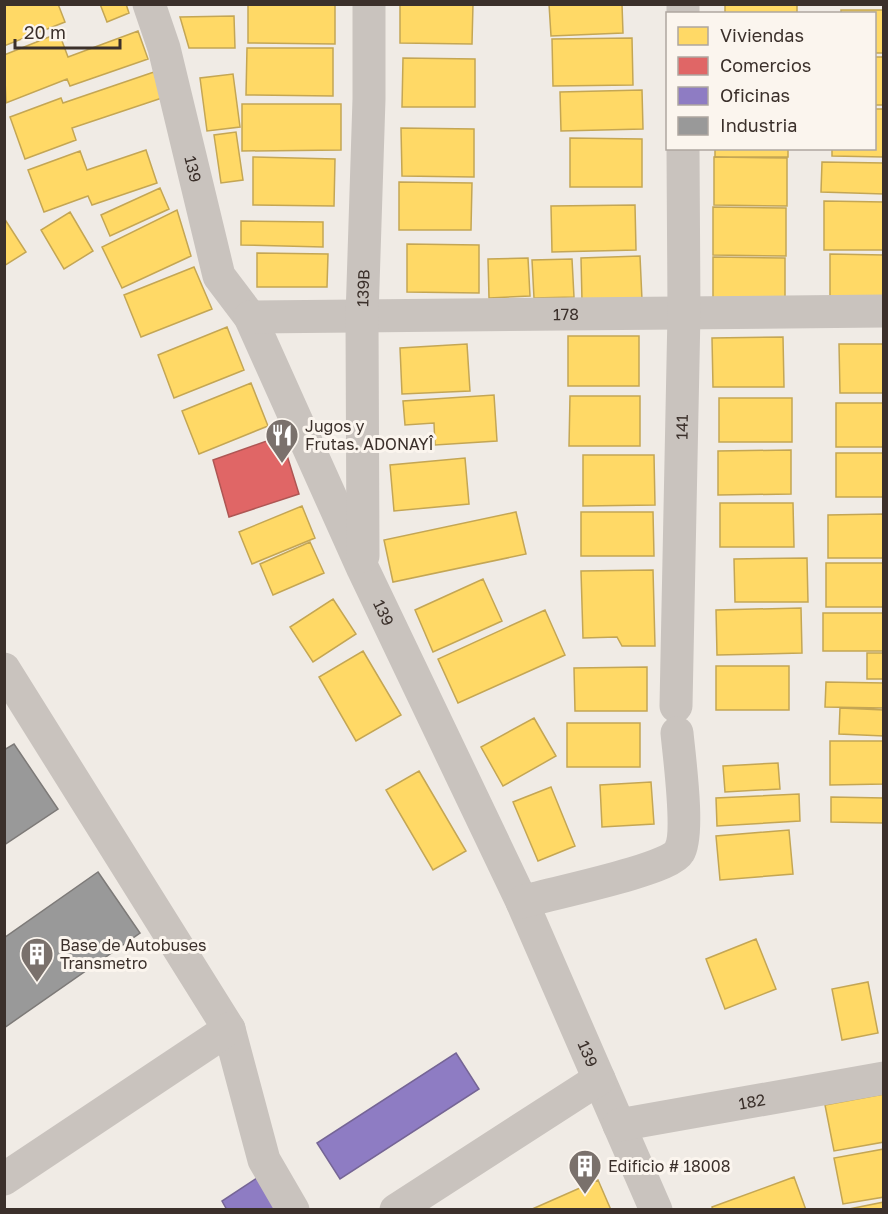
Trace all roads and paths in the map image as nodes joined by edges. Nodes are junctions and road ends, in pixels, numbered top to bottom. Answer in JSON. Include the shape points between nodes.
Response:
{"nodes":[{"id":1,"x":149,"y":4,"type":"edge"},
{"id":2,"x":369,"y":4,"type":"edge"},
{"id":3,"x":683,"y":150,"type":"edge"},
{"id":4,"x":884,"y":311,"type":"edge"},
{"id":5,"x":684,"y":313,"type":"junction"},
{"id":6,"x":250,"y":317,"type":"junction"},
{"id":7,"x":362,"y":317,"type":"junction"},
{"id":8,"x":363,"y":569,"type":"junction"},
{"id":9,"x":4,"y":669,"type":"edge"},
{"id":10,"x":522,"y":902,"type":"junction"},
{"id":11,"x":229,"y":1029,"type":"junction"},
{"id":12,"x":884,"y":1078,"type":"edge"},
{"id":13,"x":599,"y":1079,"type":"junction"},
{"id":14,"x":619,"y":1125,"type":"junction"},
{"id":15,"x":4,"y":1179,"type":"edge"},
{"id":16,"x":293,"y":1209,"type":"edge"},
{"id":17,"x":396,"y":1209,"type":"edge"},
{"id":18,"x":656,"y":1209,"type":"edge"}],
"edges":[{"from":1,"to":6,"type":"street","name":"139","via":[[164,48],[219,276]]},
{"from":2,"to":7,"type":"street","name":"139B"},
{"from":3,"to":5,"type":"street","name":"141"},
{"from":4,"to":5,"type":"street","name":"178"},
{"from":5,"to":7,"type":"street","name":"178"},
{"from":5,"to":10,"type":"street","name":"141","via":[[676,719],[683,834],[680,852],[668,862],[645,870]]},
{"from":6,"to":7,"type":"street","name":"178"},
{"from":6,"to":8,"type":"street","name":"139"},
{"from":7,"to":8,"type":"street","name":"139B"},
{"from":8,"to":10,"type":"street","name":"139"},
{"from":9,"to":11,"type":"street"},
{"from":10,"to":13,"type":"street","name":"139"},
{"from":11,"to":15,"type":"street"},
{"from":11,"to":16,"type":"street","via":[[264,1160]]},
{"from":12,"to":14,"type":"street","name":"182"},
{"from":13,"to":14,"type":"street","name":"139"},
{"from":13,"to":17,"type":"street"},
{"from":14,"to":18,"type":"street","name":"139"}]}
